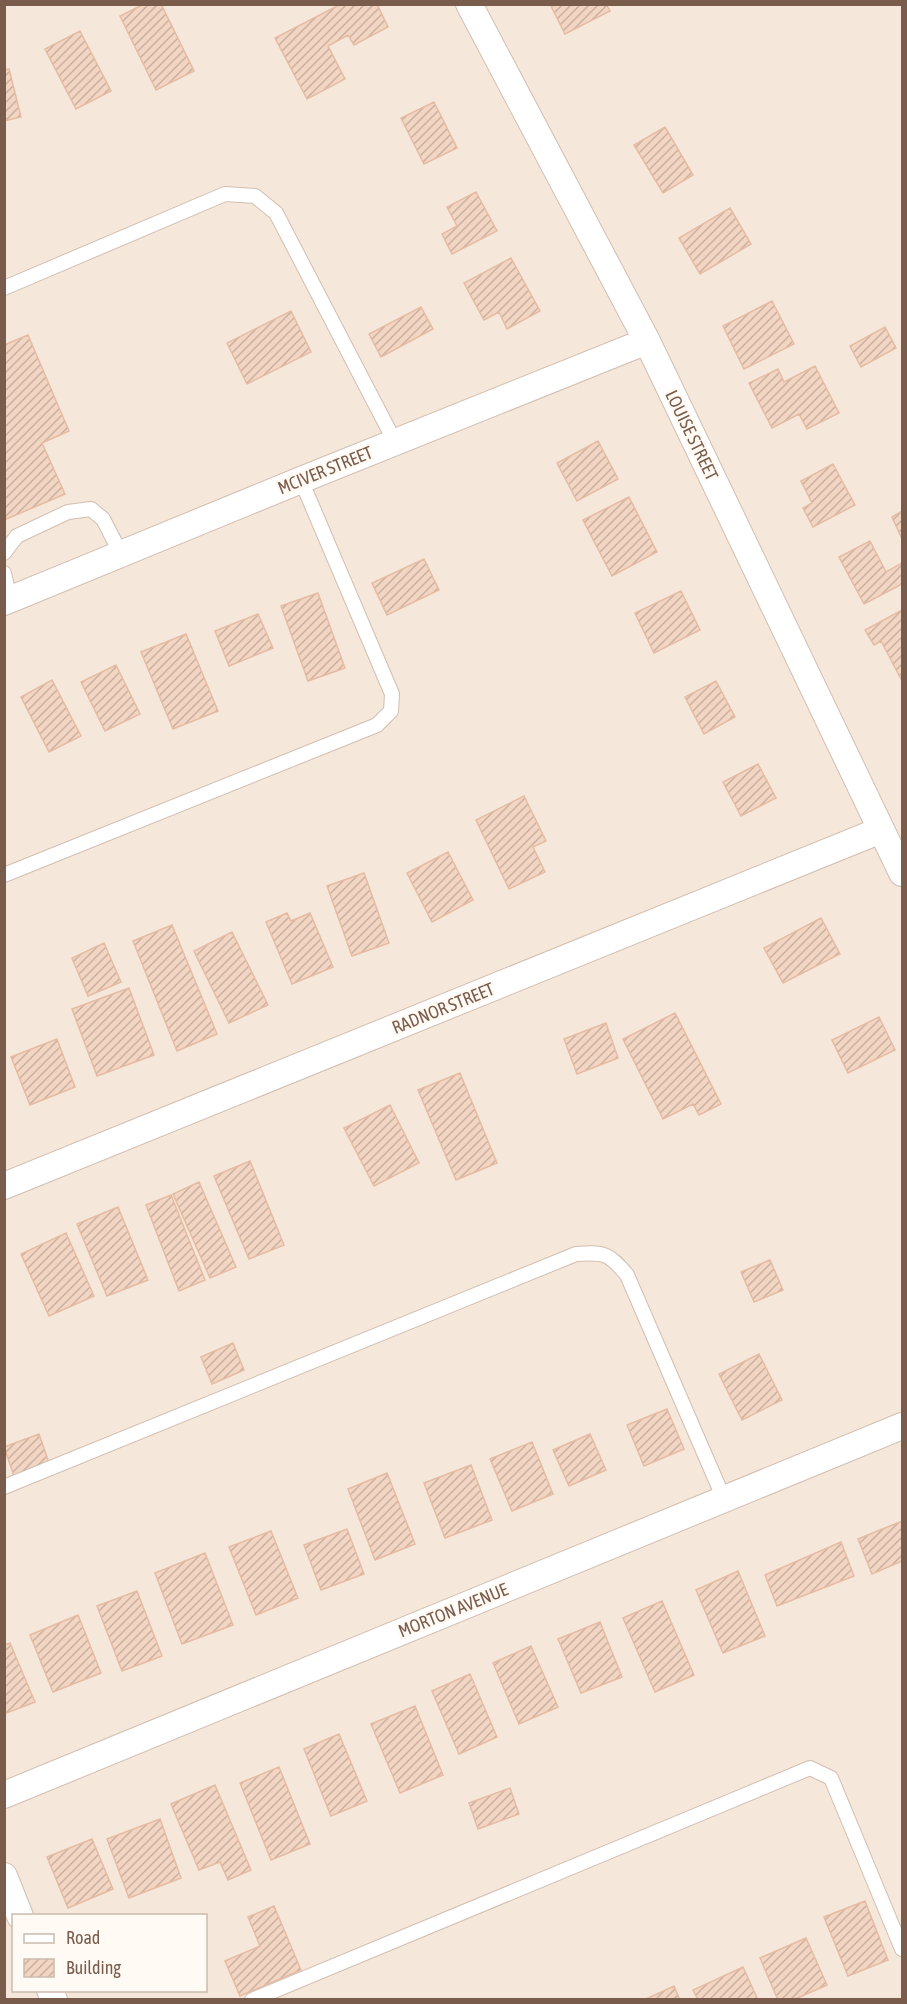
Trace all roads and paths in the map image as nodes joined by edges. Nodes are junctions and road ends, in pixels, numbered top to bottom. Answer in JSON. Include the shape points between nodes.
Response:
{"nodes":[{"id":1,"x":469,"y":4,"type":"edge"},
{"id":2,"x":4,"y":288,"type":"edge"},
{"id":3,"x":647,"y":341,"type":"junction"},
{"id":4,"x":395,"y":442,"type":"junction"},
{"id":5,"x":301,"y":480,"type":"junction"},
{"id":6,"x":4,"y":553,"type":"edge"},
{"id":7,"x":121,"y":554,"type":"junction"},
{"id":8,"x":4,"y":573,"type":"edge"},
{"id":9,"x":7,"y":601,"type":"edge"},
{"id":10,"x":881,"y":831,"type":"junction"},
{"id":11,"x":903,"y":873,"type":"edge"},
{"id":12,"x":4,"y":875,"type":"edge"},
{"id":13,"x":4,"y":1186,"type":"edge"},
{"id":14,"x":903,"y":1426,"type":"edge"},
{"id":15,"x":4,"y":1487,"type":"edge"},
{"id":16,"x":724,"y":1499,"type":"junction"},
{"id":17,"x":4,"y":1795,"type":"edge"},
{"id":18,"x":4,"y":1876,"type":"edge"},
{"id":19,"x":19,"y":1914,"type":"edge"},
{"id":20,"x":903,"y":1949,"type":"edge"},
{"id":21,"x":252,"y":2000,"type":"edge"}],
"edges":[{"from":1,"to":3,"type":"street","name":"LOUISE STREET"},
{"from":2,"to":4,"type":"lane","via":[[225,194],[255,196],[276,213]]},
{"from":3,"to":4,"type":"street","name":"MCIVER STREET"},
{"from":3,"to":10,"type":"street","name":"LOUISE STREET"},
{"from":4,"to":5,"type":"street","name":"MCIVER STREET"},
{"from":5,"to":7,"type":"street","name":"MCIVER STREET"},
{"from":5,"to":12,"type":"lane","via":[[392,694],[391,711],[377,725]]},
{"from":6,"to":7,"type":"lane","via":[[17,536],[68,512],[91,509],[103,519]]},
{"from":7,"to":9,"type":"street","name":"MCIVER STREET"},
{"from":8,"to":9,"type":"lane"},
{"from":10,"to":11,"type":"street","name":"LOUISE STREET"},
{"from":10,"to":13,"type":"street","name":"RADNOR STREET"},
{"from":14,"to":16,"type":"street","name":"MORTON AVENUE"},
{"from":15,"to":16,"type":"lane","via":[[576,1254],[596,1252],[614,1258],[627,1275]]},
{"from":16,"to":17,"type":"street","name":"MORTON AVENUE"},
{"from":18,"to":19,"type":"street"},
{"from":20,"to":21,"type":"lane","via":[[831,1778],[810,1768]]}]}
